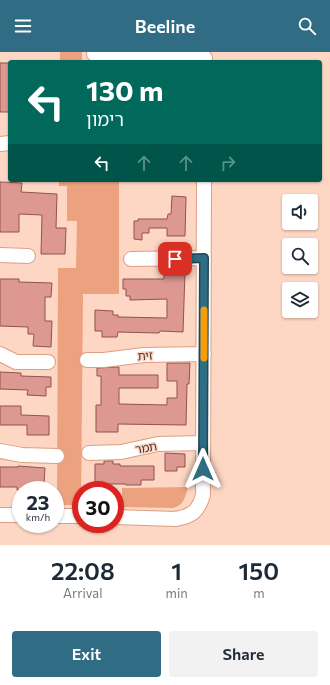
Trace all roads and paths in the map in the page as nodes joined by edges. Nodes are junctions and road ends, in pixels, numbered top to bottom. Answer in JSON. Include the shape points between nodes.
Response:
{"nodes":[{"id":1,"x":94,"y":54,"type":"dead end"},
{"id":2,"x":204,"y":57,"type":"edge"},
{"id":3,"x":204,"y":182,"type":"edge"},
{"id":4,"x":0,"y":255,"type":"edge"},
{"id":5,"x":28,"y":256,"type":"dead end"},
{"id":6,"x":204,"y":258,"type":"junction"},
{"id":7,"x":130,"y":259,"type":"dead end"},
{"id":8,"x":0,"y":354,"type":"edge"},
{"id":9,"x":204,"y":354,"type":"junction"},
{"id":10,"x":87,"y":360,"type":"dead end"},
{"id":11,"x":48,"y":362,"type":"dead end"},
{"id":12,"x":203,"y":443,"type":"junction"},
{"id":13,"x":0,"y":451,"type":"edge"},
{"id":14,"x":89,"y":453,"type":"dead end"},
{"id":15,"x":57,"y":456,"type":"dead end"},
{"id":16,"x":0,"y":515,"type":"edge"},
{"id":17,"x":12,"y":515,"type":"edge"},
{"id":18,"x":124,"y":517,"type":"edge"}],
"edges":[{"from":1,"to":2,"type":"street","via":[[157,58]]},
{"from":3,"to":6,"type":"street"},
{"from":4,"to":5,"type":"street"},
{"from":6,"to":7,"type":"street"},
{"from":6,"to":9,"type":"street"},
{"from":8,"to":11,"type":"street","via":[[16,362]]},
{"from":9,"to":10,"type":"street","name":"זית","via":[[144,355]]},
{"from":9,"to":12,"type":"street"},
{"from":12,"to":14,"type":"street","name":"תמר","via":[[158,444],[121,452]]},
{"from":12,"to":18,"type":"street","via":[[203,495],[198,510],[175,519]]},
{"from":13,"to":15,"type":"street","via":[[22,455]]},
{"from":16,"to":17,"type":"street"}]}
